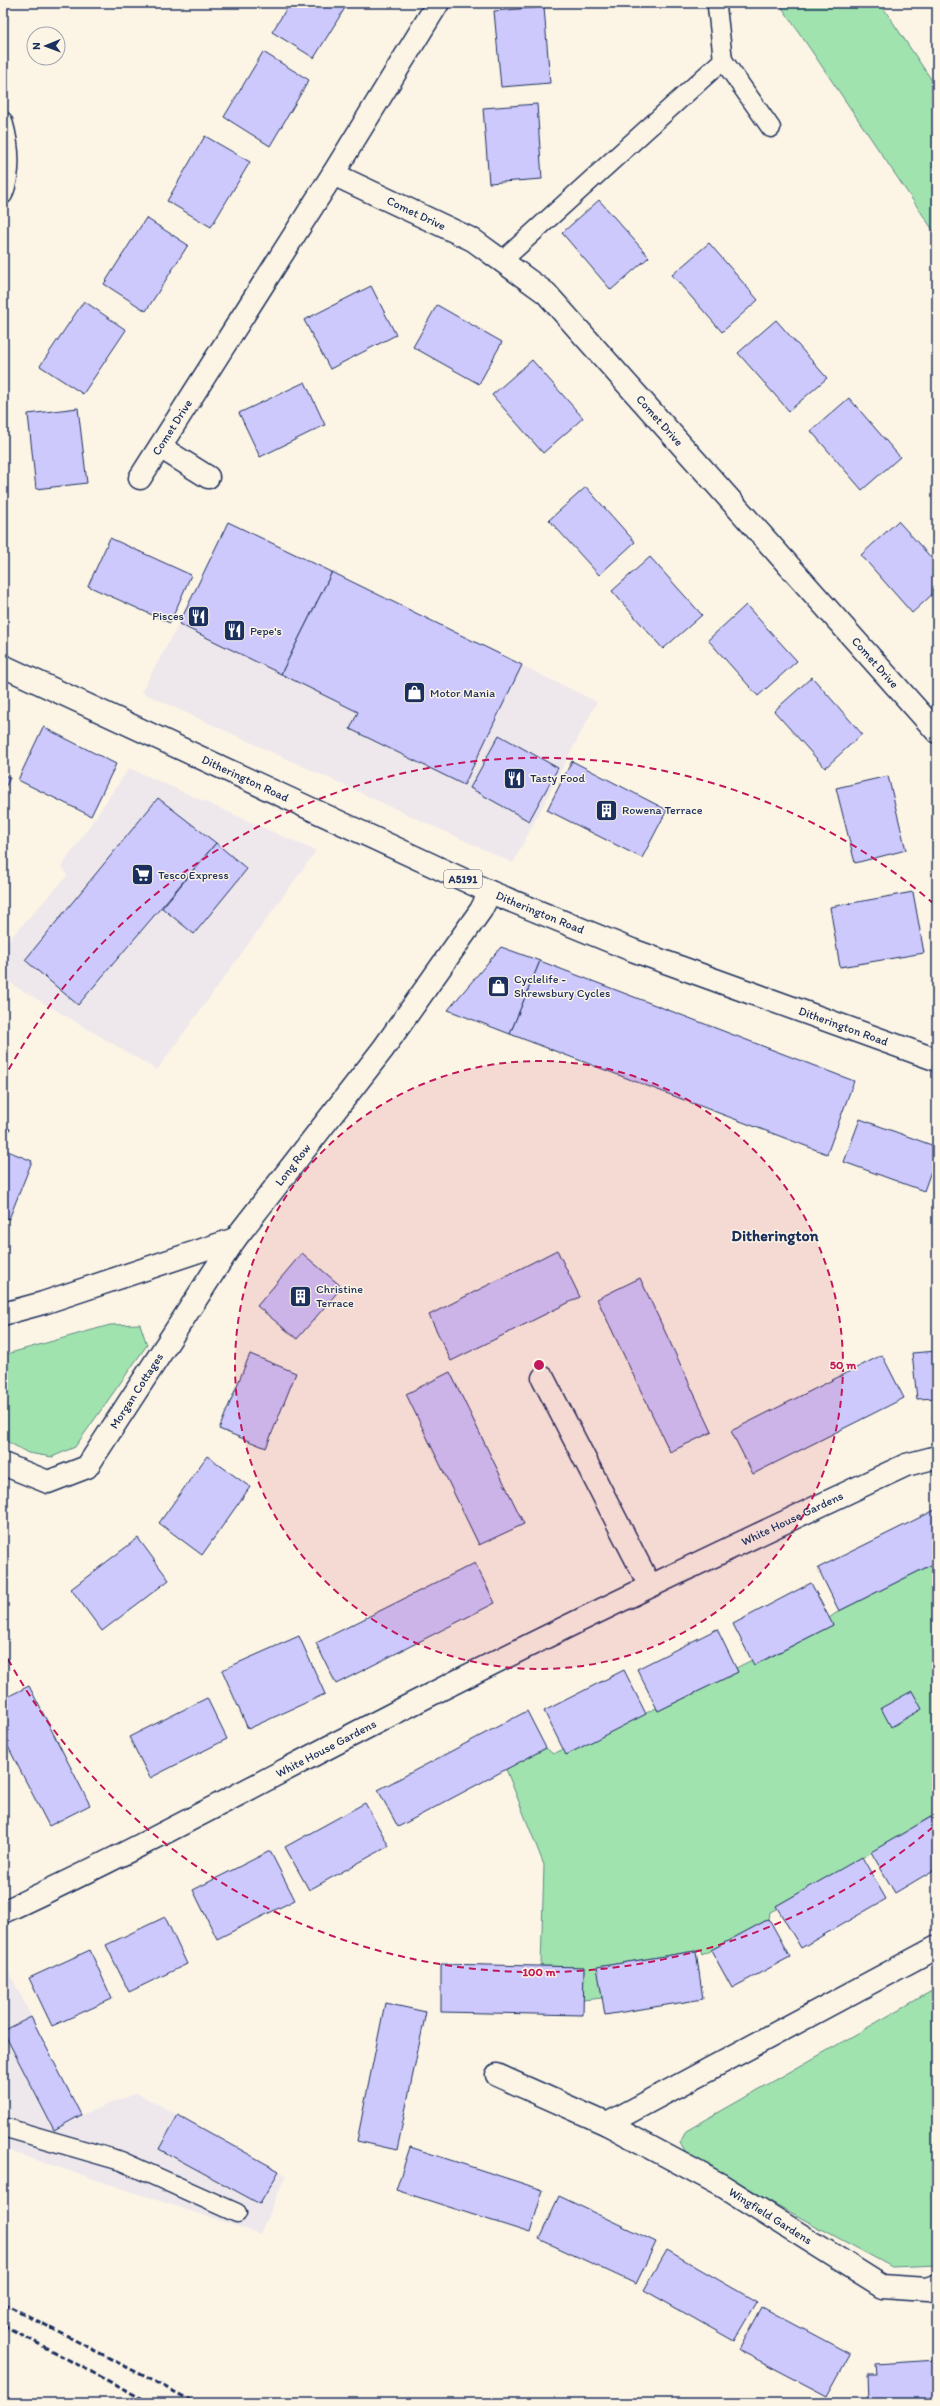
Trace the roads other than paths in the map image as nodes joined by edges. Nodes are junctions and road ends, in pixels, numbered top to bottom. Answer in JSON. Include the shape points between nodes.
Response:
{"nodes":[{"id":1,"x":438,"y":3,"type":"edge"},
{"id":2,"x":717,"y":7,"type":"dead end"},
{"id":3,"x":723,"y":60,"type":"junction"},
{"id":4,"x":3,"y":121,"type":"edge"},
{"id":5,"x":772,"y":128,"type":"dead end"},
{"id":6,"x":333,"y":174,"type":"junction"},
{"id":7,"x":3,"y":196,"type":"edge"},
{"id":8,"x":504,"y":260,"type":"junction"},
{"id":9,"x":160,"y":447,"type":"junction"},
{"id":10,"x":208,"y":477,"type":"dead end"},
{"id":11,"x":140,"y":478,"type":"dead end"},
{"id":12,"x":3,"y":666,"type":"edge"},
{"id":13,"x":937,"y":732,"type":"edge"},
{"id":14,"x":490,"y":892,"type":"junction"},
{"id":15,"x":937,"y":1060,"type":"edge"},
{"id":16,"x":235,"y":1239,"type":"junction"},
{"id":17,"x":3,"y":1314,"type":"edge"},
{"id":18,"x":543,"y":1378,"type":"dead end"},
{"id":19,"x":937,"y":1457,"type":"edge"},
{"id":20,"x":3,"y":1464,"type":"edge"},
{"id":21,"x":650,"y":1586,"type":"junction"},
{"id":22,"x":3,"y":1912,"type":"edge"},
{"id":23,"x":937,"y":1947,"type":"edge"},
{"id":24,"x":497,"y":2075,"type":"dead end"},
{"id":25,"x":607,"y":2124,"type":"junction"},
{"id":26,"x":3,"y":2127,"type":"edge"},
{"id":27,"x":237,"y":2213,"type":"dead end"},
{"id":28,"x":937,"y":2285,"type":"edge"}],
"edges":[{"from":1,"to":6,"type":"street","name":"Comet Drive"},
{"from":2,"to":3,"type":"lane"},
{"from":3,"to":5,"type":"lane"},
{"from":3,"to":8,"type":"lane"},
{"from":4,"to":7,"type":"lane","via":[[10,144],[8,185]]},
{"from":6,"to":8,"type":"street","name":"Comet Drive","via":[[473,240]]},
{"from":6,"to":9,"type":"street","name":"Comet Drive"},
{"from":8,"to":13,"type":"street","name":"Comet Drive","via":[[546,293]]},
{"from":9,"to":10,"type":"street"},
{"from":9,"to":11,"type":"street","name":"Comet Drive"},
{"from":12,"to":14,"type":"street","name":"Ditherington Road","number":"A5191"},
{"from":14,"to":15,"type":"street","name":"Ditherington Road","number":"A5191","via":[[632,950]]},
{"from":14,"to":16,"type":"street","name":"Long Row","via":[[481,910],[383,1049]]},
{"from":16,"to":17,"type":"street"},
{"from":16,"to":20,"type":"street","name":"Morgan Cottages","via":[[87,1467],[48,1482]]},
{"from":18,"to":21,"type":"street"},
{"from":19,"to":21,"type":"street","name":"White House Gardens","via":[[906,1465]]},
{"from":21,"to":22,"type":"street","name":"White House Gardens","via":[[418,1701],[144,1845]]},
{"from":23,"to":25,"type":"street"},
{"from":24,"to":25,"type":"street","name":"Wingfield Gardens"},
{"from":25,"to":28,"type":"street","name":"Wingfield Gardens","via":[[721,2184],[882,2286],[928,2289]]},
{"from":26,"to":27,"type":"lane","via":[[121,2161]]}]}
